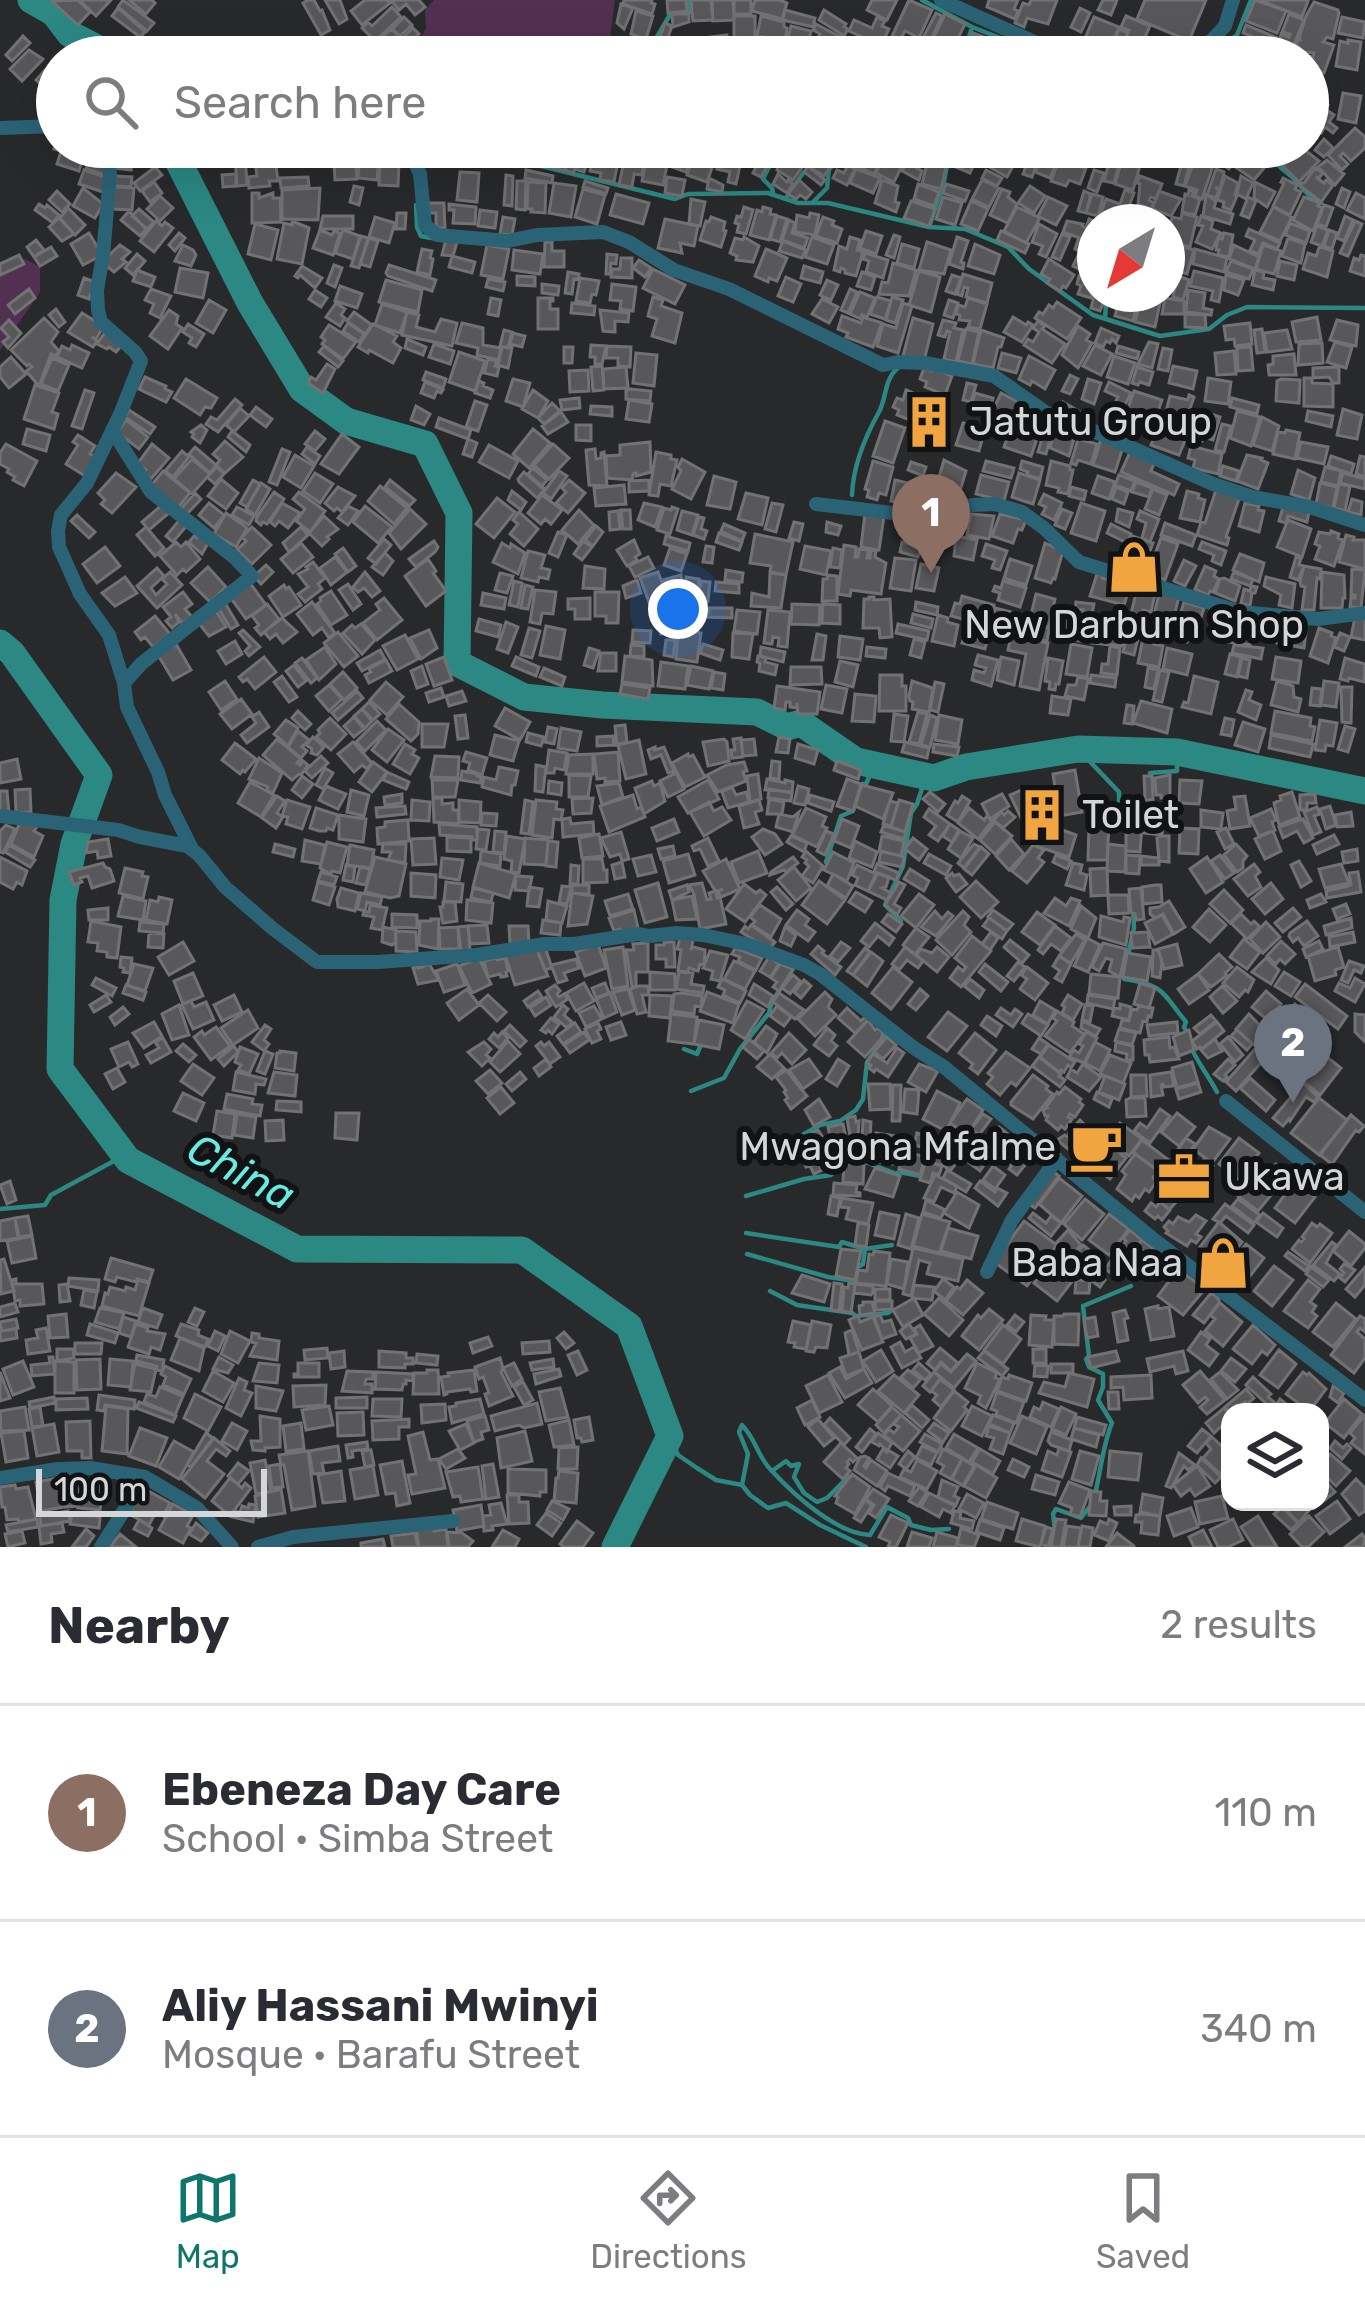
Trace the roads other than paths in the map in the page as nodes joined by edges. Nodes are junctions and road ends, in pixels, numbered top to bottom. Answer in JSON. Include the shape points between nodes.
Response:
{"nodes":[{"id":1,"x":941,"y":0,"type":"edge"},
{"id":2,"x":1233,"y":0,"type":"edge"},
{"id":3,"x":1021,"y":36,"type":"edge"},
{"id":4,"x":1216,"y":36,"type":"edge"},
{"id":5,"x":36,"y":127,"type":"edge"},
{"id":6,"x":0,"y":128,"type":"edge"},
{"id":7,"x":110,"y":168,"type":"edge"},
{"id":8,"x":417,"y":168,"type":"edge"},
{"id":9,"x":112,"y":430,"type":"junction"},
{"id":10,"x":816,"y":504,"type":"dead end"},
{"id":11,"x":1365,"y":525,"type":"edge"},
{"id":12,"x":1365,"y":613,"type":"edge"},
{"id":13,"x":124,"y":683,"type":"junction"},
{"id":14,"x":0,"y":816,"type":"edge"},
{"id":15,"x":192,"y":849,"type":"junction"},
{"id":16,"x":1226,"y":1101,"type":"dead end"},
{"id":17,"x":1057,"y":1159,"type":"junction"},
{"id":18,"x":1365,"y":1212,"type":"edge"},
{"id":19,"x":988,"y":1272,"type":"dead end"},
{"id":20,"x":1365,"y":1400,"type":"edge"},
{"id":21,"x":0,"y":1478,"type":"edge"},
{"id":22,"x":145,"y":1478,"type":"junction"},
{"id":23,"x":453,"y":1521,"type":"dead end"},
{"id":24,"x":358,"y":1539,"type":"edge"},
{"id":25,"x":100,"y":1547,"type":"edge"},
{"id":26,"x":232,"y":1547,"type":"edge"},
{"id":27,"x":258,"y":1547,"type":"edge"}],
"edges":[{"from":1,"to":3,"type":"street"},
{"from":2,"to":4,"type":"street"},
{"from":5,"to":6,"type":"street"},
{"from":7,"to":9,"type":"street","via":[[98,310],[141,361]]},
{"from":8,"to":11,"type":"street","via":[[424,225],[436,235],[508,241],[603,232],[883,365],[994,376],[1060,423],[1213,484]]},
{"from":9,"to":13,"type":"street","via":[[58,531]]},
{"from":9,"to":13,"type":"street","via":[[151,492],[253,576]]},
{"from":10,"to":12,"type":"street","via":[[935,518],[995,504],[1022,512],[1079,562],[1240,613]]},
{"from":13,"to":15,"type":"street","via":[[127,707]]},
{"from":14,"to":15,"type":"street","via":[[118,830]]},
{"from":15,"to":17,"type":"street","via":[[225,887],[317,962],[476,955],[638,934],[703,935],[764,950],[820,974]]},
{"from":16,"to":18,"type":"street"},
{"from":17,"to":19,"type":"street","via":[[1012,1220]]},
{"from":17,"to":20,"type":"street"},
{"from":21,"to":22,"type":"street","via":[[90,1468]]},
{"from":22,"to":25,"type":"street"},
{"from":22,"to":26,"type":"street","via":[[197,1508]]},
{"from":23,"to":24,"type":"street"},
{"from":24,"to":27,"type":"street","via":[[293,1538]]}]}
